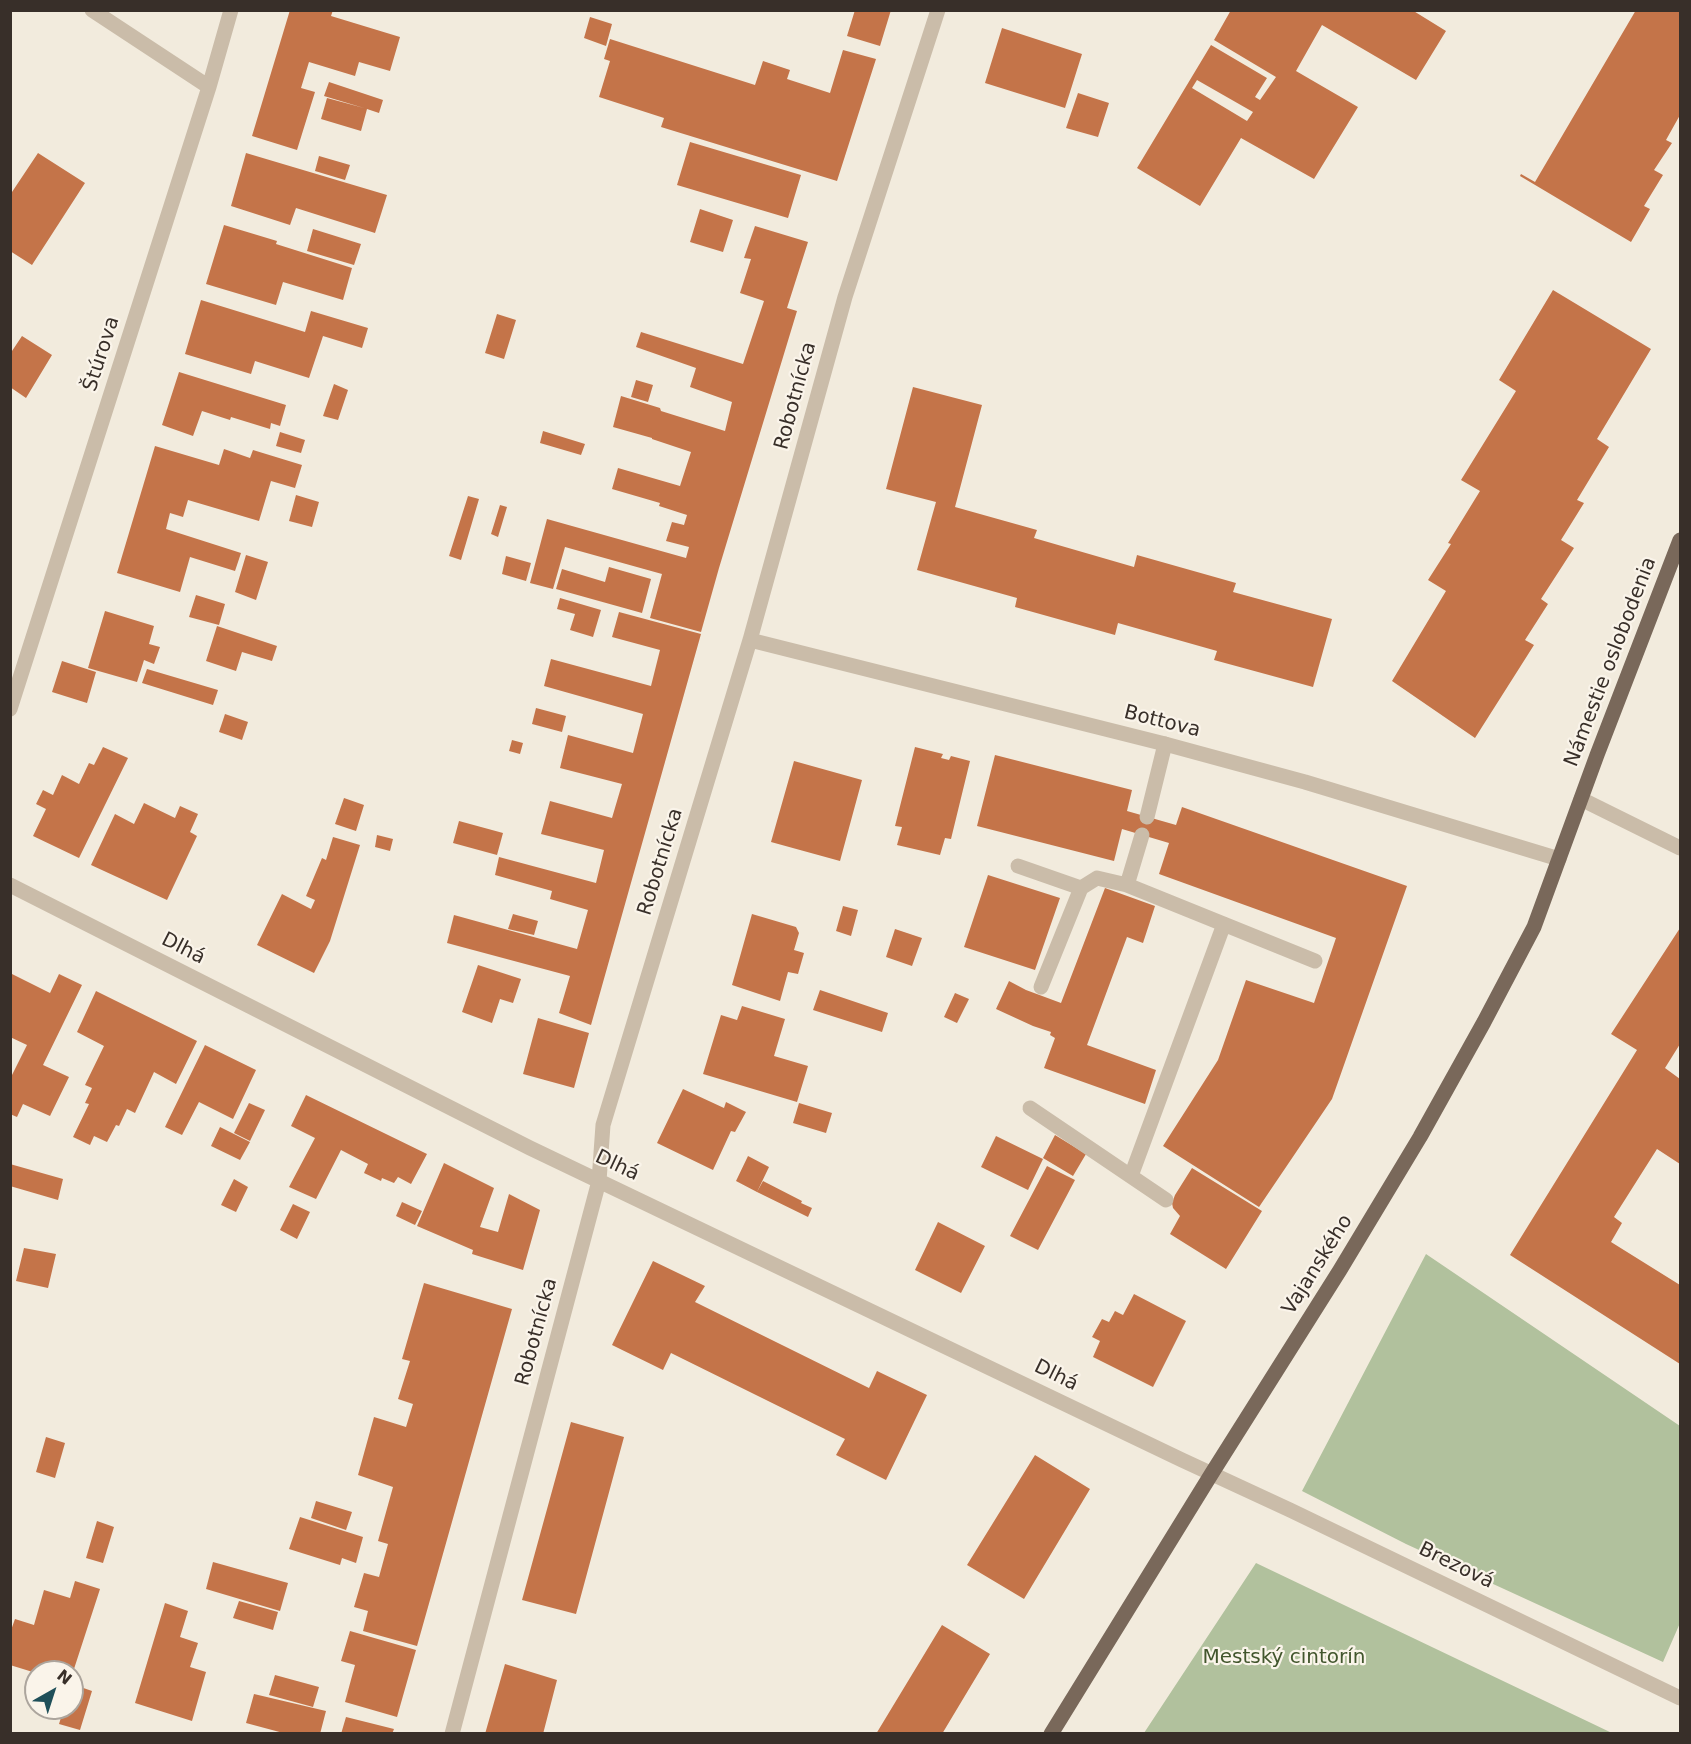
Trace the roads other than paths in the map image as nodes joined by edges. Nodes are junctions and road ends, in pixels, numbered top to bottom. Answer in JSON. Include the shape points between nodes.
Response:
{"nodes":[{"id":1,"x":92,"y":10,"type":"edge"},
{"id":2,"x":231,"y":10,"type":"edge"},
{"id":3,"x":938,"y":10,"type":"edge"},
{"id":4,"x":209,"y":87,"type":"junction"},
{"id":5,"x":1680,"y":540,"type":"edge"},
{"id":6,"x":750,"y":640,"type":"junction"},
{"id":7,"x":10,"y":709,"type":"edge"},
{"id":8,"x":1165,"y":744,"type":"junction"},
{"id":9,"x":1581,"y":799,"type":"junction"},
{"id":10,"x":1147,"y":817,"type":"dead end"},
{"id":11,"x":1142,"y":835,"type":"dead end"},
{"id":12,"x":1680,"y":848,"type":"edge"},
{"id":13,"x":1559,"y":858,"type":"junction"},
{"id":14,"x":1018,"y":866,"type":"dead end"},
{"id":15,"x":10,"y":885,"type":"edge"},
{"id":16,"x":1127,"y":885,"type":"junction"},
{"id":17,"x":1082,"y":888,"type":"junction"},
{"id":18,"x":1224,"y":924,"type":"junction"},
{"id":19,"x":1315,"y":961,"type":"dead end"},
{"id":20,"x":1041,"y":987,"type":"dead end"},
{"id":21,"x":1030,"y":1108,"type":"dead end"},
{"id":22,"x":1131,"y":1176,"type":"junction"},
{"id":23,"x":599,"y":1181,"type":"junction"},
{"id":24,"x":1166,"y":1200,"type":"dead end"},
{"id":25,"x":1212,"y":1473,"type":"junction"},
{"id":26,"x":1680,"y":1698,"type":"edge"},
{"id":27,"x":452,"y":1734,"type":"edge"},
{"id":28,"x":1051,"y":1734,"type":"edge"}],
"edges":[{"from":1,"to":4,"type":"street"},
{"from":2,"to":4,"type":"street","name":"Štúrova"},
{"from":3,"to":6,"type":"street","name":"Robotnícka","via":[[844,297]]},
{"from":4,"to":7,"type":"street","name":"Štúrova"},
{"from":5,"to":9,"type":"main road","name":"Námestie oslobodenia"},
{"from":6,"to":8,"type":"street","name":"Bottova"},
{"from":6,"to":23,"type":"street","name":"Robotnícka","via":[[603,1125]]},
{"from":8,"to":10,"type":"street"},
{"from":8,"to":13,"type":"street","name":"Bottova"},
{"from":9,"to":12,"type":"street"},
{"from":9,"to":13,"type":"main road","name":"Vajanského"},
{"from":11,"to":16,"type":"street"},
{"from":13,"to":25,"type":"main road","name":"Vajanského","via":[[1534,927],[1420,1137]]},
{"from":14,"to":17,"type":"street"},
{"from":15,"to":23,"type":"street","name":"Dlhá"},
{"from":16,"to":17,"type":"street","via":[[1097,878]]},
{"from":16,"to":18,"type":"street"},
{"from":17,"to":20,"type":"street"},
{"from":18,"to":19,"type":"street"},
{"from":18,"to":22,"type":"street"},
{"from":21,"to":22,"type":"street"},
{"from":22,"to":24,"type":"street"},
{"from":23,"to":25,"type":"street","name":"Dlhá"},
{"from":23,"to":27,"type":"street","name":"Robotnícka"},
{"from":25,"to":26,"type":"street","name":"Brezová"},
{"from":25,"to":28,"type":"main road","name":"Vajanského"}]}
